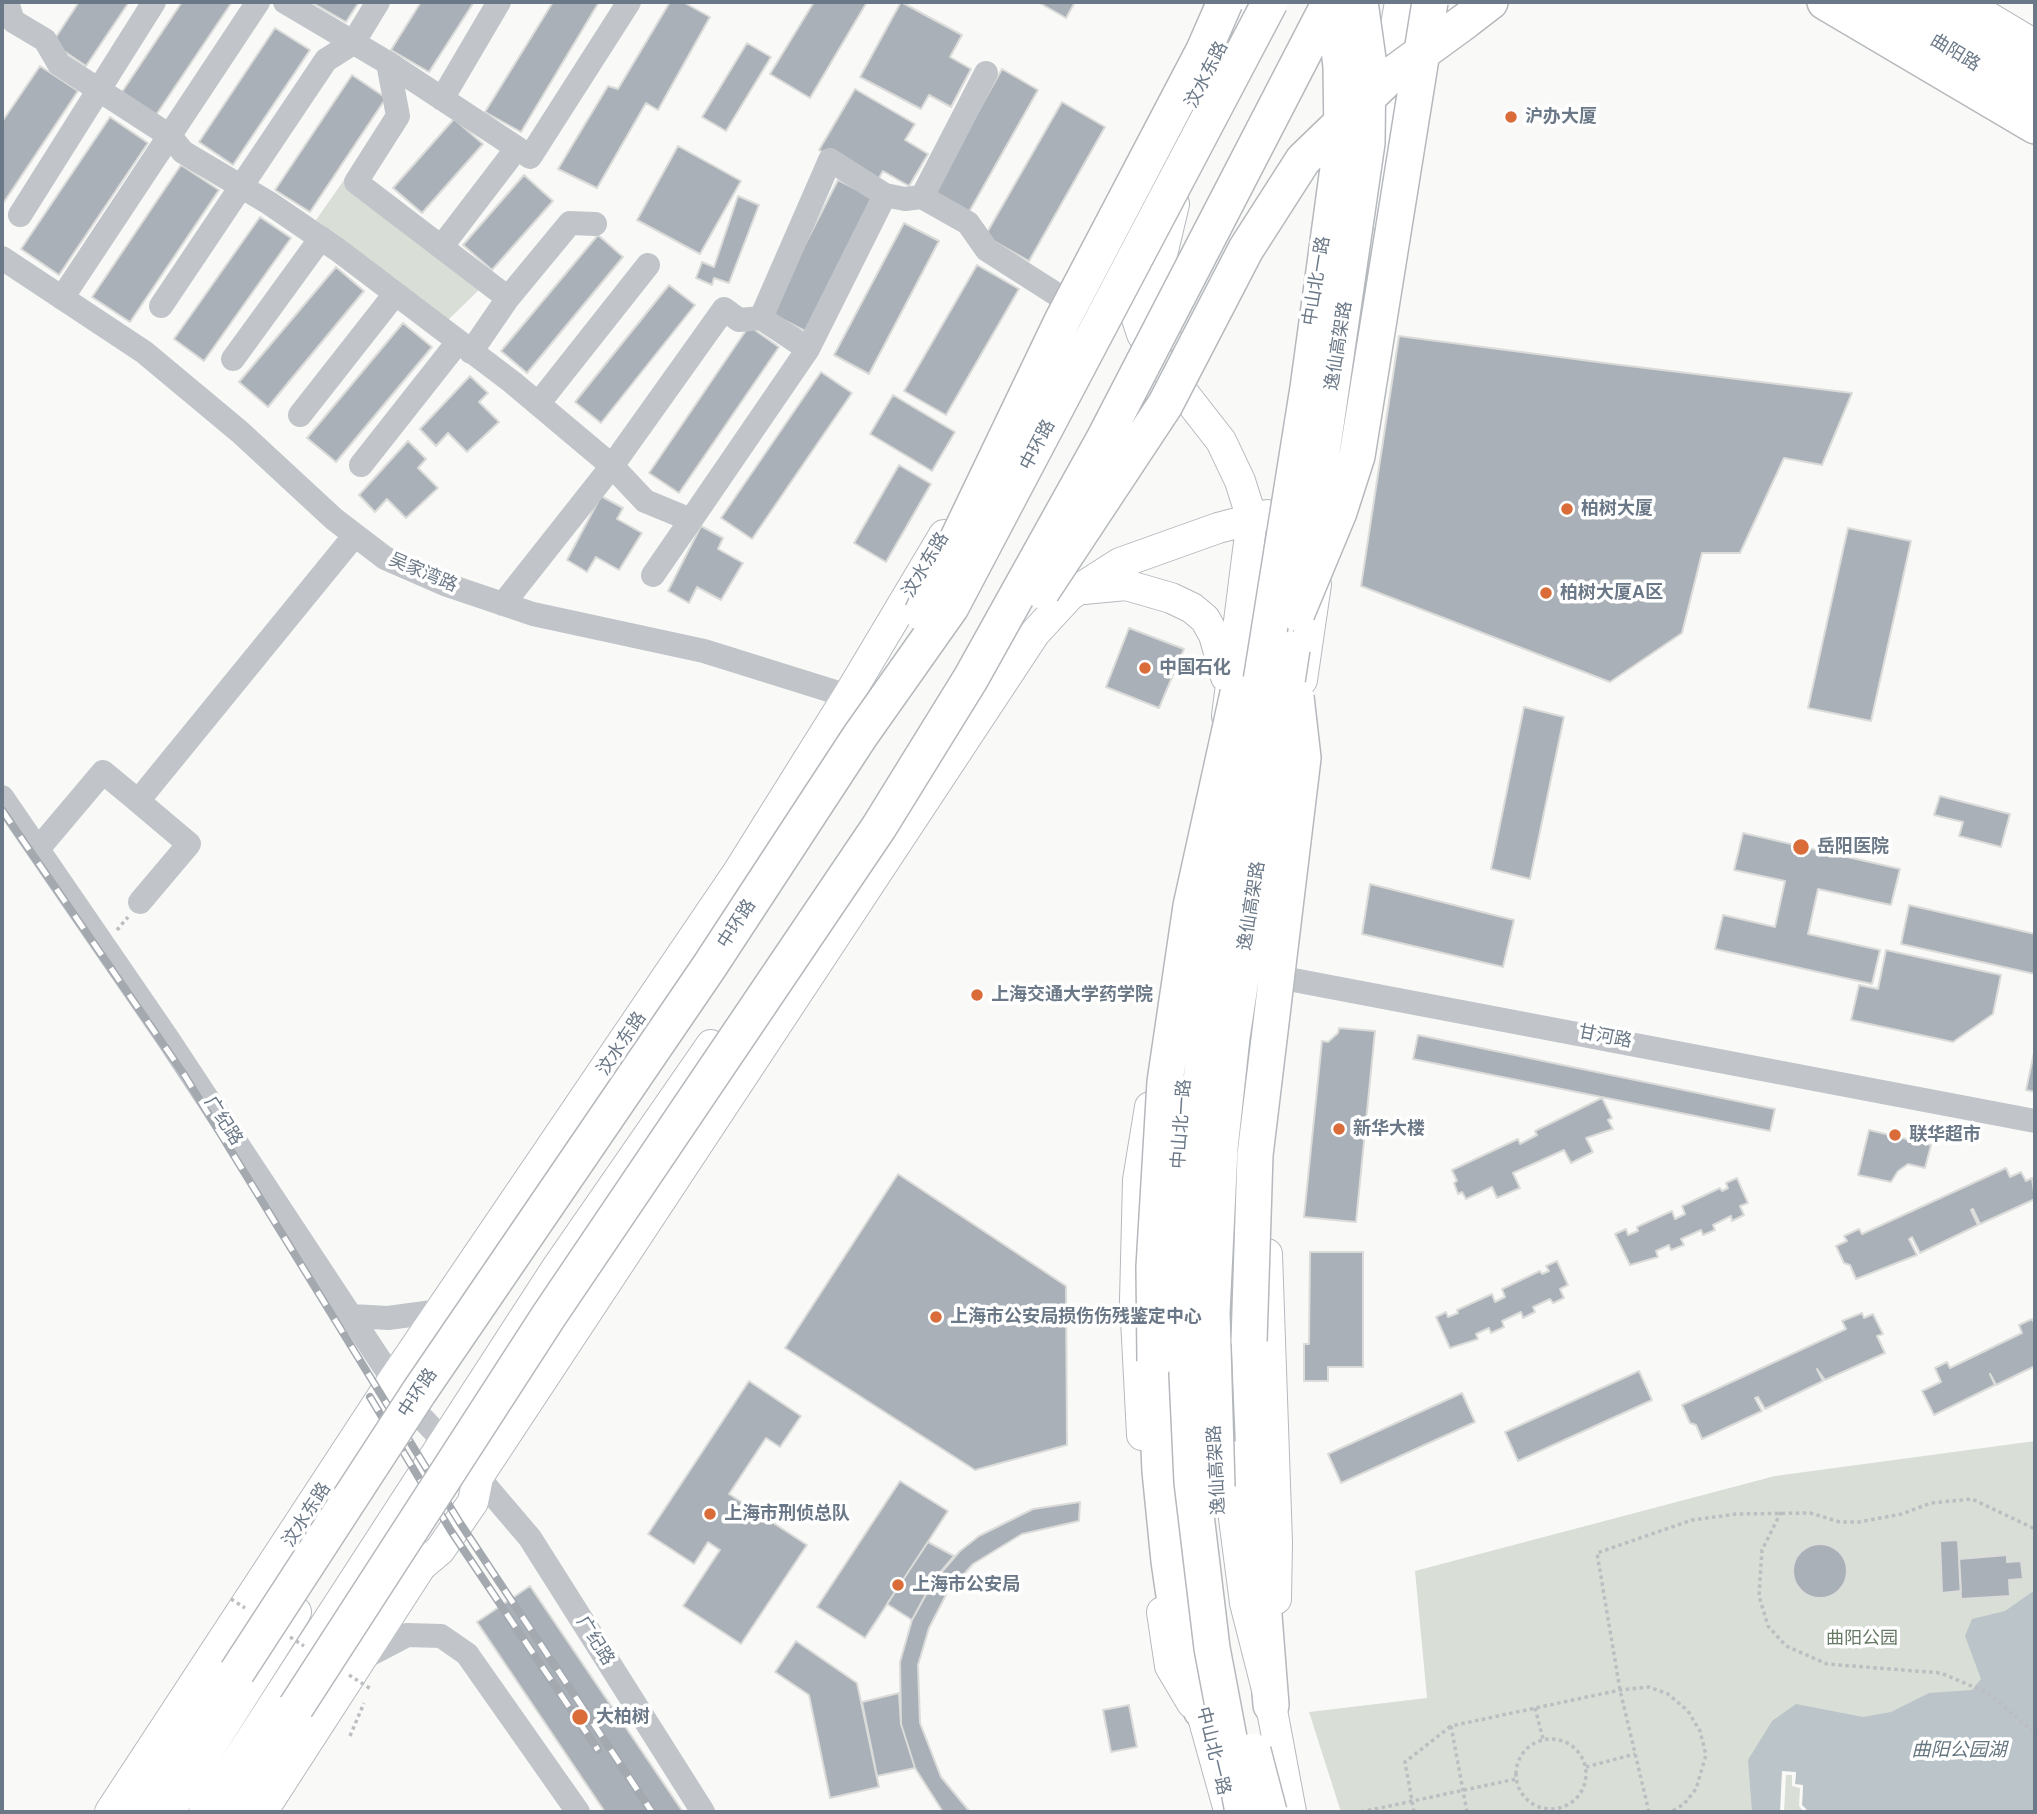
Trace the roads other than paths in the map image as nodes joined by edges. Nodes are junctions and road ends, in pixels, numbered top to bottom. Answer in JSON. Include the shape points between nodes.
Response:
{"nodes":[{"id":1,"x":154,"y":2,"type":"edge"},
{"id":2,"x":258,"y":2,"type":"edge"},
{"id":3,"x":285,"y":2,"type":"edge"},
{"id":4,"x":379,"y":2,"type":"edge"},
{"id":5,"x":499,"y":2,"type":"edge"},
{"id":6,"x":629,"y":2,"type":"edge"},
{"id":7,"x":1225,"y":2,"type":"edge"},
{"id":8,"x":1244,"y":2,"type":"edge"},
{"id":9,"x":1269,"y":2,"type":"edge"},
{"id":10,"x":1279,"y":2,"type":"edge"},
{"id":11,"x":1332,"y":2,"type":"edge"},
{"id":12,"x":1400,"y":2,"type":"edge"},
{"id":13,"x":1430,"y":2,"type":"edge"},
{"id":14,"x":1437,"y":2,"type":"edge"},
{"id":15,"x":1490,"y":2,"type":"edge"},
{"id":16,"x":1825,"y":2,"type":"edge"},
{"id":17,"x":1870,"y":2,"type":"edge"},
{"id":18,"x":1913,"y":2,"type":"edge"},
{"id":19,"x":1963,"y":2,"type":"edge"},
{"id":20,"x":1369,"y":7,"type":"edge"},
{"id":21,"x":12,"y":15,"type":"edge"},
{"id":22,"x":353,"y":43,"type":"junction"},
{"id":23,"x":2035,"y":45,"type":"edge"},
{"id":24,"x":1428,"y":47,"type":"junction"},
{"id":25,"x":388,"y":64,"type":"junction"},
{"id":26,"x":986,"y":73,"type":"dead end"},
{"id":27,"x":2035,"y":75,"type":"edge"},
{"id":28,"x":420,"y":85,"type":"junction"},
{"id":29,"x":97,"y":88,"type":"junction"},
{"id":30,"x":1384,"y":89,"type":"junction"},
{"id":31,"x":442,"y":99,"type":"junction"},
{"id":32,"x":2035,"y":109,"type":"edge"},
{"id":33,"x":398,"y":116,"type":"junction"},
{"id":34,"x":2035,"y":126,"type":"edge"},
{"id":35,"x":1176,"y":135,"type":"junction"},
{"id":36,"x":170,"y":136,"type":"junction"},
{"id":37,"x":1381,"y":138,"type":"junction"},
{"id":38,"x":517,"y":148,"type":"junction"},
{"id":39,"x":242,"y":187,"type":"junction"},
{"id":40,"x":885,"y":194,"type":"junction"},
{"id":41,"x":922,"y":197,"type":"junction"},
{"id":42,"x":1174,"y":204,"type":"junction"},
{"id":43,"x":1372,"y":214,"type":"junction"},
{"id":44,"x":20,"y":215,"type":"dead end"},
{"id":45,"x":595,"y":224,"type":"dead end"},
{"id":46,"x":321,"y":239,"type":"junction"},
{"id":47,"x":442,"y":246,"type":"junction"},
{"id":48,"x":2,"y":258,"type":"edge"},
{"id":49,"x":1111,"y":261,"type":"junction"},
{"id":50,"x":648,"y":265,"type":"dead end"},
{"id":51,"x":1135,"y":292,"type":"junction"},
{"id":52,"x":395,"y":294,"type":"junction"},
{"id":53,"x":62,"y":298,"type":"junction"},
{"id":54,"x":508,"y":298,"type":"junction"},
{"id":55,"x":161,"y":306,"type":"dead end"},
{"id":56,"x":1081,"y":310,"type":"junction"},
{"id":57,"x":761,"y":318,"type":"junction"},
{"id":58,"x":464,"y":347,"type":"junction"},
{"id":59,"x":808,"y":349,"type":"junction"},
{"id":60,"x":233,"y":359,"type":"dead end"},
{"id":61,"x":538,"y":404,"type":"junction"},
{"id":62,"x":300,"y":415,"type":"dead end"},
{"id":63,"x":1221,"y":441,"type":"junction"},
{"id":64,"x":1291,"y":463,"type":"junction"},
{"id":65,"x":361,"y":465,"type":"dead end"},
{"id":66,"x":612,"y":466,"type":"junction"},
{"id":67,"x":1329,"y":484,"type":"junction"},
{"id":68,"x":1303,"y":506,"type":"junction"},
{"id":69,"x":1252,"y":519,"type":"junction"},
{"id":70,"x":691,"y":520,"type":"junction"},
{"id":71,"x":355,"y":535,"type":"junction"},
{"id":72,"x":1322,"y":535,"type":"junction"},
{"id":73,"x":653,"y":575,"type":"dead end"},
{"id":74,"x":1073,"y":593,"type":"junction"},
{"id":75,"x":503,"y":604,"type":"junction"},
{"id":76,"x":1297,"y":613,"type":"junction"},
{"id":77,"x":1292,"y":649,"type":"junction"},
{"id":78,"x":1229,"y":695,"type":"junction"},
{"id":79,"x":848,"y":696,"type":"junction"},
{"id":80,"x":860,"y":736,"type":"junction"},
{"id":81,"x":2,"y":797,"type":"edge"},
{"id":82,"x":138,"y":801,"type":"junction"},
{"id":83,"x":879,"y":827,"type":"junction"},
{"id":84,"x":38,"y":849,"type":"junction"},
{"id":85,"x":140,"y":902,"type":"road end"},
{"id":86,"x":1265,"y":919,"type":"junction"},
{"id":87,"x":1183,"y":968,"type":"junction"},
{"id":88,"x":1257,"y":973,"type":"junction"},
{"id":89,"x":1288,"y":979,"type":"junction"},
{"id":90,"x":746,"y":1073,"type":"junction"},
{"id":91,"x":665,"y":1111,"type":"junction"},
{"id":92,"x":2035,"y":1121,"type":"edge"},
{"id":93,"x":440,"y":1311,"type":"junction"},
{"id":94,"x":352,"y":1317,"type":"junction"},
{"id":95,"x":393,"y":1380,"type":"junction"},
{"id":96,"x":421,"y":1417,"type":"junction"},
{"id":97,"x":444,"y":1443,"type":"junction"},
{"id":98,"x":478,"y":1477,"type":"junction"},
{"id":99,"x":355,"y":1666,"type":"junction"},
{"id":100,"x":1271,"y":1705,"type":"junction"},
{"id":101,"x":1203,"y":1719,"type":"junction"},
{"id":102,"x":110,"y":1812,"type":"edge"},
{"id":103,"x":146,"y":1812,"type":"edge"},
{"id":104,"x":169,"y":1812,"type":"edge"},
{"id":105,"x":204,"y":1812,"type":"edge"},
{"id":106,"x":227,"y":1812,"type":"edge"},
{"id":107,"x":261,"y":1812,"type":"edge"},
{"id":108,"x":578,"y":1812,"type":"edge"},
{"id":109,"x":703,"y":1812,"type":"edge"},
{"id":110,"x":1229,"y":1812,"type":"edge"},
{"id":111,"x":1243,"y":1812,"type":"edge"},
{"id":112,"x":1269,"y":1812,"type":"edge"},
{"id":113,"x":1291,"y":1812,"type":"edge"}],
"edges":[{"from":1,"to":29,"type":"street"},
{"from":2,"to":36,"type":"street"},
{"from":3,"to":22,"type":"street"},
{"from":4,"to":22,"type":"street"},
{"from":5,"to":31,"type":"street"},
{"from":6,"to":38,"type":"street","via":[[530,157]]},
{"from":7,"to":80,"type":"highway","bridge":true,"via":[[1063,319]]},
{"from":8,"to":35,"type":"main road","name":"汶水东路"},
{"from":9,"to":80,"type":"highway","name":"中环路","bridge":true,"via":[[951,607]]},
{"from":10,"to":42,"type":"main road"},
{"from":11,"to":64,"type":"highway","name":"逸仙高架路","bridge":true,"via":[[1341,67],[1342,139]]},
{"from":11,"to":83,"type":"highway","bridge":true,"via":[[1104,439],[971,678]]},
{"from":12,"to":30,"type":"main road"},
{"from":13,"to":76,"type":"highway","bridge":true,"via":[[1357,456]]},
{"from":14,"to":24,"type":"main road"},
{"from":15,"to":83,"type":"highway","bridge":true,"via":[[1390,76],[1303,160],[1246,249],[1166,405]]},
{"from":16,"to":34,"type":"highway"},
{"from":17,"to":32,"type":"main road","name":"曲阳路","via":[[1976,65]]},
{"from":18,"to":27,"type":"highway"},
{"from":19,"to":23,"type":"main road"},
{"from":20,"to":30,"type":"main road"},
{"from":20,"to":64,"type":"main road","name":"中山北一路","via":[[1342,96]]},
{"from":20,"to":76,"type":"highway","name":"逸仙高架路","bridge":true,"via":[[1367,143],[1356,238]]},
{"from":21,"to":29,"type":"street","via":[[45,40],[59,64]]},
{"from":22,"to":25,"type":"street"},
{"from":22,"to":39,"type":"street","via":[[326,60]]},
{"from":24,"to":37,"type":"main road"},
{"from":24,"to":43,"type":"main road","via":[[1413,128]]},
{"from":25,"to":28,"type":"street"},
{"from":25,"to":33,"type":"street"},
{"from":26,"to":41,"type":"street"},
{"from":28,"to":31,"type":"street"},
{"from":28,"to":33,"type":"street"},
{"from":29,"to":36,"type":"street"},
{"from":29,"to":44,"type":"street"},
{"from":30,"to":37,"type":"main road"},
{"from":31,"to":38,"type":"street"},
{"from":33,"to":47,"type":"street","via":[[356,182]]},
{"from":35,"to":49,"type":"main road","name":"汶水东路"},
{"from":35,"to":51,"type":"main road"},
{"from":36,"to":39,"type":"street","via":[[183,152]]},
{"from":36,"to":53,"type":"street"},
{"from":37,"to":43,"type":"main road"},
{"from":38,"to":47,"type":"street"},
{"from":39,"to":46,"type":"street"},
{"from":39,"to":55,"type":"street"},
{"from":40,"to":41,"type":"street"},
{"from":40,"to":57,"type":"street","via":[[830,160]]},
{"from":40,"to":59,"type":"street"},
{"from":41,"to":56,"type":"street","via":[[968,223],[987,250]]},
{"from":42,"to":51,"type":"main road","via":[[1142,266]]},
{"from":42,"to":63,"type":"main road","via":[[1160,262],[1156,313]]},
{"from":43,"to":67,"type":"main road"},
{"from":45,"to":54,"type":"street","via":[[570,223]]},
{"from":46,"to":52,"type":"street"},
{"from":46,"to":60,"type":"street"},
{"from":47,"to":54,"type":"street"},
{"from":48,"to":53,"type":"street","name":"吴家湾路"},
{"from":49,"to":56,"type":"main road","name":"汶水东路"},
{"from":49,"to":96,"type":"main road","name":"汶水东路","via":[[1031,474],[985,557],[846,782],[683,1031]]},
{"from":50,"to":61,"type":"street"},
{"from":51,"to":63,"type":"main road","via":[[1142,334]]},
{"from":52,"to":58,"type":"street"},
{"from":52,"to":62,"type":"street"},
{"from":53,"to":71,"type":"street","name":"吴家湾路","via":[[144,352]]},
{"from":54,"to":58,"type":"street"},
{"from":56,"to":79,"type":"main road","name":"汶水东路"},
{"from":57,"to":59,"type":"street"},
{"from":57,"to":66,"type":"street","via":[[739,320],[724,309]]},
{"from":58,"to":61,"type":"street"},
{"from":58,"to":65,"type":"street"},
{"from":59,"to":70,"type":"street"},
{"from":61,"to":66,"type":"street"},
{"from":63,"to":69,"type":"main road"},
{"from":64,"to":68,"type":"main road"},
{"from":64,"to":69,"type":"main road"},
{"from":64,"to":101,"type":"highway","bridge":true,"via":[[1191,906],[1165,1082],[1154,1255],[1160,1471],[1177,1616]]},
{"from":64,"to":111,"type":"highway","name":"逸仙高架路","bridge":true,"via":[[1214,975],[1198,1104],[1189,1260],[1187,1374],[1192,1482],[1212,1648]]},
{"from":66,"to":70,"type":"street","via":[[645,501]]},
{"from":66,"to":75,"type":"street"},
{"from":67,"to":68,"type":"main road"},
{"from":67,"to":72,"type":"main road"},
{"from":68,"to":69,"type":"main road"},
{"from":68,"to":72,"type":"main road"},
{"from":69,"to":74,"type":"main road","via":[[1120,563]]},
{"from":69,"to":78,"type":"main road"},
{"from":70,"to":73,"type":"street"},
{"from":71,"to":75,"type":"street","name":"吴家湾路","via":[[385,558]]},
{"from":71,"to":82,"type":"street"},
{"from":72,"to":86,"type":"main road"},
{"from":74,"to":78,"type":"main road","via":[[1126,585],[1192,608],[1214,635]]},
{"from":74,"to":90,"type":"main road","via":[[1035,633]]},
{"from":74,"to":91,"type":"main road","via":[[1007,630],[959,676],[822,886]]},
{"from":75,"to":79,"type":"street","name":"吴家湾路","via":[[704,651]]},
{"from":76,"to":77,"type":"highway","name":"逸仙高架路"},
{"from":77,"to":100,"type":"highway","bridge":true,"via":[[1303,758],[1255,1154],[1249,1341]]},
{"from":77,"to":112,"type":"highway","name":"逸仙高架路","bridge":true,"via":[[1232,1037],[1220,1147],[1212,1313],[1215,1472],[1226,1586],[1251,1741]]},
{"from":78,"to":87,"type":"main road","via":[[1202,906]]},
{"from":79,"to":93,"type":"main road","name":"汶水东路","via":[[738,872]]},
{"from":80,"to":103,"type":"highway","name":"中环路","bridge":true,"via":[[709,967],[397,1425]]},
{"from":81,"to":84,"type":"street","name":"广纪路"},
{"from":82,"to":84,"type":"street","via":[[103,772]]},
{"from":82,"to":85,"type":"street","via":[[189,844]]},
{"from":83,"to":106,"type":"highway","bridge":true,"via":[[548,1317]]},
{"from":84,"to":94,"type":"street","name":"广纪路"},
{"from":86,"to":88,"type":"main road"},
{"from":86,"to":89,"type":"main road"},
{"from":87,"to":88,"type":"street","name":"甘河路"},
{"from":87,"to":101,"type":"main road","name":"中山北一路","via":[[1173,1240],[1176,1438]]},
{"from":87,"to":101,"type":"main road","via":[[1138,1180],[1135,1300],[1151,1545],[1170,1666]]},
{"from":88,"to":89,"type":"street","name":"甘河路"},
{"from":88,"to":100,"type":"main road","via":[[1235,1114],[1226,1284],[1232,1503],[1245,1603]]},
{"from":89,"to":92,"type":"street","name":"甘河路"},
{"from":89,"to":100,"type":"main road","via":[[1266,1235],[1277,1542]]},
{"from":90,"to":91,"type":"main road"},
{"from":90,"to":98,"type":"main road"},
{"from":91,"to":97,"type":"main road"},
{"from":93,"to":94,"type":"street"},
{"from":93,"to":95,"type":"main road","name":"汶水东路"},
{"from":94,"to":95,"type":"street","name":"广纪路"},
{"from":95,"to":96,"type":"street","name":"广纪路"},
{"from":95,"to":102,"type":"main road","name":"汶水东路"},
{"from":96,"to":97,"type":"street","name":"广纪路"},
{"from":96,"to":104,"type":"main road","name":"汶水东路"},
{"from":97,"to":98,"type":"street","name":"广纪路"},
{"from":97,"to":105,"type":"main road"},
{"from":98,"to":99,"type":"main road","via":[[473,1502],[440,1550],[421,1566]]},
{"from":98,"to":109,"type":"street","name":"广纪路","via":[[530,1538]]},
{"from":99,"to":107,"type":"main road"},
{"from":99,"to":108,"type":"street","via":[[407,1635],[441,1636],[467,1654]]},
{"from":100,"to":113,"type":"main road"},
{"from":101,"to":110,"type":"main road","name":"中山北一路"}]}
